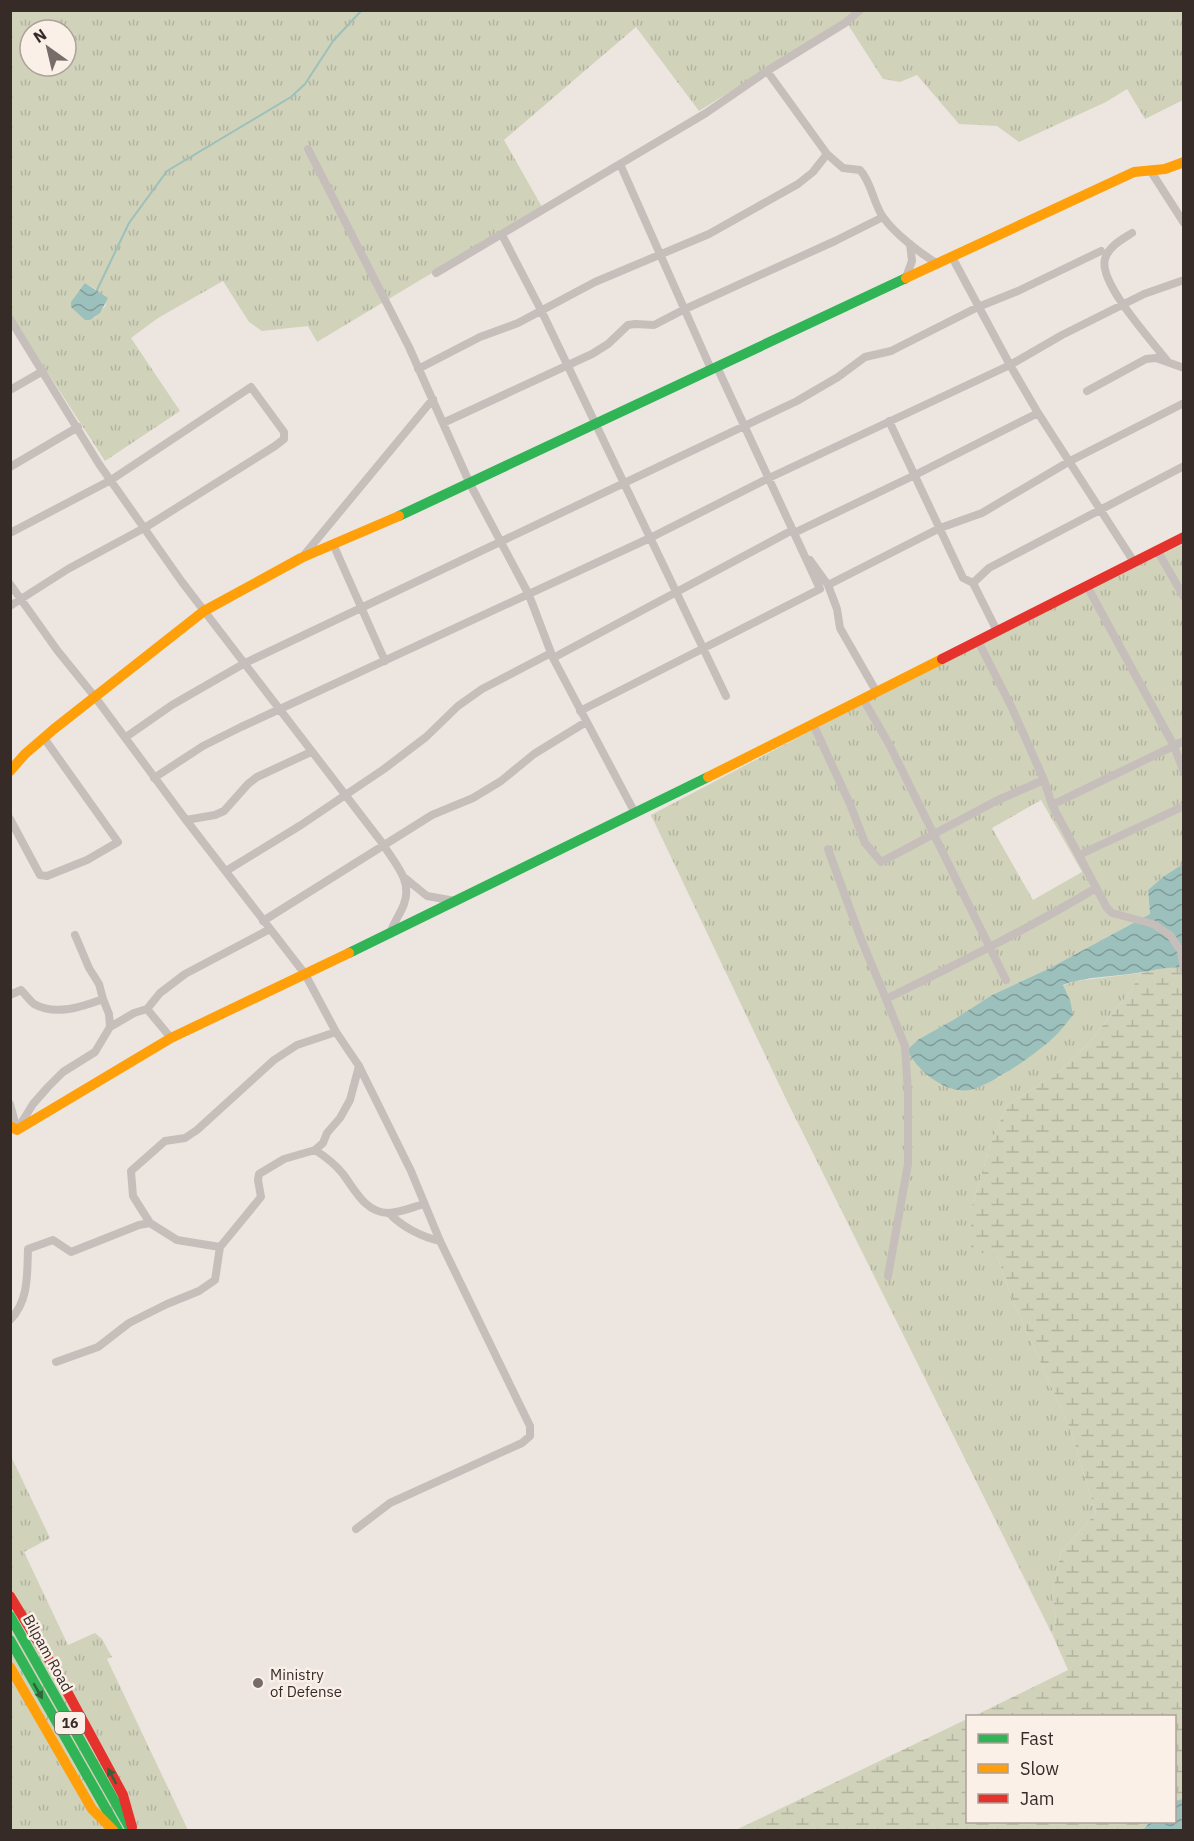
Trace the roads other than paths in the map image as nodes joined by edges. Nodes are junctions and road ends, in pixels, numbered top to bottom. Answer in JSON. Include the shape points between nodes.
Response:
{"nodes":[{"id":1,"x":860,"y":10,"type":"edge"},
{"id":2,"x":767,"y":71,"type":"junction"},
{"id":3,"x":308,"y":149,"type":"dead end"},
{"id":4,"x":827,"y":154,"type":"junction"},
{"id":5,"x":1184,"y":162,"type":"edge"},
{"id":6,"x":620,"y":164,"type":"junction"},
{"id":7,"x":1150,"y":170,"type":"junction"},
{"id":8,"x":883,"y":217,"type":"junction"},
{"id":9,"x":1184,"y":223,"type":"edge"},
{"id":10,"x":1131,"y":233,"type":"dead end"},
{"id":11,"x":502,"y":235,"type":"junction"},
{"id":12,"x":910,"y":244,"type":"junction"},
{"id":13,"x":1101,"y":251,"type":"dead end"},
{"id":14,"x":660,"y":256,"type":"junction"},
{"id":15,"x":952,"y":258,"type":"junction"},
{"id":16,"x":938,"y":264,"type":"junction"},
{"id":17,"x":436,"y":273,"type":"dead end"},
{"id":18,"x":905,"y":280,"type":"junction"},
{"id":19,"x":1184,"y":280,"type":"edge"},
{"id":20,"x":1124,"y":305,"type":"junction"},
{"id":21,"x":978,"y":307,"type":"junction"},
{"id":22,"x":541,"y":310,"type":"junction"},
{"id":23,"x":683,"y":310,"type":"junction"},
{"id":24,"x":10,"y":319,"type":"edge"},
{"id":25,"x":1168,"y":362,"type":"junction"},
{"id":26,"x":567,"y":365,"type":"junction"},
{"id":27,"x":1010,"y":365,"type":"junction"},
{"id":28,"x":714,"y":368,"type":"junction"},
{"id":29,"x":1184,"y":368,"type":"edge"},
{"id":30,"x":418,"y":369,"type":"junction"},
{"id":31,"x":43,"y":371,"type":"junction"},
{"id":32,"x":10,"y":390,"type":"edge"},
{"id":33,"x":1087,"y":392,"type":"dead end"},
{"id":34,"x":433,"y":399,"type":"junction"},
{"id":35,"x":1184,"y":403,"type":"edge"},
{"id":36,"x":1038,"y":413,"type":"junction"},
{"id":37,"x":889,"y":421,"type":"junction"},
{"id":38,"x":443,"y":423,"type":"junction"},
{"id":39,"x":744,"y":424,"type":"junction"},
{"id":40,"x":596,"y":425,"type":"junction"},
{"id":41,"x":78,"y":427,"type":"junction"},
{"id":42,"x":1070,"y":461,"type":"junction"},
{"id":43,"x":1184,"y":466,"type":"edge"},
{"id":44,"x":10,"y":467,"type":"edge"},
{"id":45,"x":915,"y":475,"type":"junction"},
{"id":46,"x":769,"y":478,"type":"junction"},
{"id":47,"x":111,"y":480,"type":"junction"},
{"id":48,"x":624,"y":483,"type":"junction"},
{"id":49,"x":470,"y":484,"type":"junction"},
{"id":50,"x":1100,"y":509,"type":"junction"},
{"id":51,"x":146,"y":527,"type":"junction"},
{"id":52,"x":940,"y":528,"type":"junction"},
{"id":53,"x":10,"y":533,"type":"edge"},
{"id":54,"x":791,"y":533,"type":"junction"},
{"id":55,"x":1184,"y":537,"type":"edge"},
{"id":56,"x":650,"y":538,"type":"junction"},
{"id":57,"x":500,"y":542,"type":"junction"},
{"id":58,"x":333,"y":544,"type":"junction"},
{"id":59,"x":1157,"y":550,"type":"junction"},
{"id":60,"x":301,"y":558,"type":"junction"},
{"id":61,"x":1134,"y":562,"type":"junction"},
{"id":62,"x":973,"y":583,"type":"junction"},
{"id":63,"x":10,"y":584,"type":"edge"},
{"id":64,"x":828,"y":585,"type":"junction"},
{"id":65,"x":1087,"y":586,"type":"junction"},
{"id":66,"x":675,"y":594,"type":"junction"},
{"id":67,"x":529,"y":595,"type":"junction"},
{"id":68,"x":1184,"y":597,"type":"edge"},
{"id":69,"x":21,"y":599,"type":"junction"},
{"id":70,"x":10,"y":606,"type":"edge"},
{"id":71,"x":360,"y":607,"type":"junction"},
{"id":72,"x":204,"y":611,"type":"junction"},
{"id":73,"x":997,"y":631,"type":"junction"},
{"id":74,"x":978,"y":641,"type":"junction"},
{"id":75,"x":702,"y":650,"type":"junction"},
{"id":76,"x":552,"y":656,"type":"junction"},
{"id":77,"x":385,"y":661,"type":"junction"},
{"id":78,"x":245,"y":663,"type":"junction"},
{"id":79,"x":876,"y":691,"type":"junction"},
{"id":80,"x":726,"y":696,"type":"dead end"},
{"id":81,"x":95,"y":697,"type":"junction"},
{"id":82,"x":863,"y":699,"type":"junction"},
{"id":83,"x":280,"y":710,"type":"junction"},
{"id":84,"x":580,"y":711,"type":"junction"},
{"id":85,"x":586,"y":722,"type":"junction"},
{"id":86,"x":813,"y":724,"type":"junction"},
{"id":87,"x":126,"y":737,"type":"junction"},
{"id":88,"x":44,"y":738,"type":"junction"},
{"id":89,"x":1184,"y":741,"type":"edge"},
{"id":90,"x":1174,"y":746,"type":"junction"},
{"id":91,"x":311,"y":752,"type":"junction"},
{"id":92,"x":10,"y":771,"type":"edge"},
{"id":93,"x":1184,"y":772,"type":"edge"},
{"id":94,"x":154,"y":778,"type":"junction"},
{"id":95,"x":1044,"y":780,"type":"junction"},
{"id":96,"x":346,"y":796,"type":"junction"},
{"id":97,"x":1052,"y":805,"type":"junction"},
{"id":98,"x":1184,"y":806,"type":"edge"},
{"id":99,"x":635,"y":813,"type":"junction"},
{"id":100,"x":10,"y":819,"type":"edge"},
{"id":101,"x":186,"y":820,"type":"junction"},
{"id":102,"x":933,"y":835,"type":"junction"},
{"id":103,"x":383,"y":844,"type":"junction"},
{"id":104,"x":828,"y":849,"type":"dead end"},
{"id":105,"x":1079,"y":855,"type":"junction"},
{"id":106,"x":226,"y":871,"type":"junction"},
{"id":107,"x":404,"y":877,"type":"junction"},
{"id":108,"x":1096,"y":888,"type":"junction"},
{"id":109,"x":456,"y":902,"type":"junction"},
{"id":110,"x":263,"y":921,"type":"junction"},
{"id":111,"x":270,"y":930,"type":"junction"},
{"id":112,"x":390,"y":934,"type":"junction"},
{"id":113,"x":75,"y":935,"type":"dead end"},
{"id":114,"x":990,"y":947,"type":"junction"},
{"id":115,"x":1184,"y":971,"type":"edge"},
{"id":116,"x":304,"y":974,"type":"junction"},
{"id":117,"x":1006,"y":980,"type":"dead end"},
{"id":118,"x":10,"y":994,"type":"edge"},
{"id":119,"x":103,"y":999,"type":"junction"},
{"id":120,"x":886,"y":999,"type":"junction"},
{"id":121,"x":147,"y":1009,"type":"junction"},
{"id":122,"x":110,"y":1027,"type":"junction"},
{"id":123,"x":336,"y":1032,"type":"junction"},
{"id":124,"x":171,"y":1038,"type":"junction"},
{"id":125,"x":358,"y":1066,"type":"junction"},
{"id":126,"x":10,"y":1104,"type":"edge"},
{"id":127,"x":14,"y":1128,"type":"edge"},
{"id":128,"x":315,"y":1150,"type":"junction"},
{"id":129,"x":424,"y":1204,"type":"junction"},
{"id":130,"x":389,"y":1213,"type":"junction"},
{"id":131,"x":150,"y":1223,"type":"junction"},
{"id":132,"x":440,"y":1241,"type":"junction"},
{"id":133,"x":220,"y":1247,"type":"junction"},
{"id":134,"x":888,"y":1276,"type":"dead end"},
{"id":135,"x":10,"y":1320,"type":"edge"},
{"id":136,"x":56,"y":1362,"type":"dead end"},
{"id":137,"x":356,"y":1529,"type":"dead end"},
{"id":138,"x":10,"y":1596,"type":"edge"},
{"id":139,"x":10,"y":1616,"type":"edge"},
{"id":140,"x":10,"y":1640,"type":"edge"},
{"id":141,"x":12,"y":1672,"type":"edge"},
{"id":142,"x":112,"y":1830,"type":"edge"},
{"id":143,"x":118,"y":1830,"type":"edge"},
{"id":144,"x":132,"y":1830,"type":"edge"}],
"edges":[{"from":1,"to":2,"type":"street"},
{"from":2,"to":4,"type":"street"},
{"from":2,"to":6,"type":"street"},
{"from":3,"to":30,"type":"street"},
{"from":4,"to":8,"type":"street","via":[[843,168],[864,174]]},
{"from":4,"to":14,"type":"street","via":[[798,184],[709,234]]},
{"from":5,"to":7,"type":"street","via":[[1169,170]]},
{"from":6,"to":11,"type":"street"},
{"from":6,"to":14,"type":"street"},
{"from":7,"to":9,"type":"street"},
{"from":7,"to":15,"type":"street","via":[[1134,172]]},
{"from":8,"to":12,"type":"street"},
{"from":8,"to":23,"type":"street"},
{"from":10,"to":20,"type":"street","via":[[1113,245],[1105,261],[1107,279]]},
{"from":11,"to":17,"type":"street"},
{"from":11,"to":22,"type":"street"},
{"from":12,"to":16,"type":"street"},
{"from":12,"to":18,"type":"street","via":[[912,261]]},
{"from":13,"to":21,"type":"street"},
{"from":14,"to":22,"type":"street","via":[[595,282]]},
{"from":14,"to":23,"type":"street"},
{"from":15,"to":16,"type":"street"},
{"from":15,"to":21,"type":"street"},
{"from":16,"to":18,"type":"street"},
{"from":18,"to":28,"type":"street"},
{"from":19,"to":20,"type":"street"},
{"from":20,"to":25,"type":"street"},
{"from":20,"to":27,"type":"street"},
{"from":21,"to":27,"type":"street"},
{"from":21,"to":39,"type":"street","via":[[891,351],[865,357],[797,401]]},
{"from":22,"to":26,"type":"street"},
{"from":22,"to":30,"type":"street"},
{"from":23,"to":26,"type":"street","via":[[654,325],[628,325],[608,344]]},
{"from":23,"to":28,"type":"street"},
{"from":24,"to":31,"type":"street"},
{"from":25,"to":29,"type":"street"},
{"from":25,"to":33,"type":"street","via":[[1146,359]]},
{"from":26,"to":38,"type":"street"},
{"from":26,"to":40,"type":"street"},
{"from":27,"to":36,"type":"street"},
{"from":27,"to":37,"type":"street"},
{"from":28,"to":39,"type":"street"},
{"from":28,"to":40,"type":"street"},
{"from":30,"to":34,"type":"street"},
{"from":31,"to":32,"type":"street"},
{"from":31,"to":41,"type":"street"},
{"from":34,"to":38,"type":"street"},
{"from":34,"to":60,"type":"street"},
{"from":35,"to":42,"type":"street"},
{"from":36,"to":42,"type":"street"},
{"from":36,"to":45,"type":"street"},
{"from":37,"to":45,"type":"street"},
{"from":37,"to":46,"type":"street"},
{"from":38,"to":49,"type":"street"},
{"from":39,"to":46,"type":"street"},
{"from":39,"to":48,"type":"street"},
{"from":40,"to":48,"type":"street"},
{"from":40,"to":49,"type":"street"},
{"from":41,"to":44,"type":"street"},
{"from":41,"to":47,"type":"street"},
{"from":42,"to":50,"type":"street"},
{"from":42,"to":52,"type":"street","via":[[982,513]]},
{"from":43,"to":50,"type":"street"},
{"from":45,"to":52,"type":"street"},
{"from":45,"to":54,"type":"street"},
{"from":46,"to":54,"type":"street","via":[[788,510]]},
{"from":46,"to":56,"type":"street"},
{"from":46,"to":75,"type":"street","via":[[820,589]]},
{"from":47,"to":51,"type":"street"},
{"from":47,"to":51,"type":"street","via":[[251,387],[279,423],[284,439]]},
{"from":47,"to":53,"type":"street"},
{"from":48,"to":56,"type":"street"},
{"from":48,"to":57,"type":"street"},
{"from":49,"to":57,"type":"street"},
{"from":49,"to":58,"type":"street"},
{"from":50,"to":61,"type":"street"},
{"from":50,"to":62,"type":"street","via":[[989,568]]},
{"from":51,"to":69,"type":"street"},
{"from":51,"to":72,"type":"street"},
{"from":52,"to":62,"type":"street","via":[[963,578]]},
{"from":52,"to":64,"type":"street"},
{"from":54,"to":64,"type":"street"},
{"from":54,"to":66,"type":"street"},
{"from":55,"to":59,"type":"street"},
{"from":56,"to":66,"type":"street"},
{"from":56,"to":67,"type":"street"},
{"from":57,"to":67,"type":"street"},
{"from":57,"to":71,"type":"street"},
{"from":58,"to":60,"type":"street"},
{"from":58,"to":71,"type":"street"},
{"from":59,"to":61,"type":"street"},
{"from":59,"to":68,"type":"street"},
{"from":60,"to":72,"type":"street"},
{"from":61,"to":65,"type":"street"},
{"from":62,"to":73,"type":"street"},
{"from":63,"to":69,"type":"street"},
{"from":64,"to":79,"type":"street","via":[[840,628]]},
{"from":65,"to":73,"type":"street"},
{"from":65,"to":90,"type":"street"},
{"from":66,"to":75,"type":"street"},
{"from":66,"to":76,"type":"street"},
{"from":67,"to":76,"type":"street"},
{"from":67,"to":77,"type":"street"},
{"from":69,"to":70,"type":"street"},
{"from":69,"to":81,"type":"street"},
{"from":71,"to":77,"type":"street"},
{"from":71,"to":78,"type":"street"},
{"from":72,"to":78,"type":"street"},
{"from":72,"to":81,"type":"street"},
{"from":73,"to":74,"type":"street"},
{"from":74,"to":79,"type":"street"},
{"from":74,"to":95,"type":"street"},
{"from":75,"to":80,"type":"street"},
{"from":75,"to":84,"type":"street"},
{"from":76,"to":84,"type":"street"},
{"from":76,"to":96,"type":"street","via":[[474,695],[426,737]]},
{"from":77,"to":83,"type":"street"},
{"from":78,"to":83,"type":"street"},
{"from":78,"to":87,"type":"street"},
{"from":79,"to":82,"type":"street"},
{"from":81,"to":87,"type":"street"},
{"from":81,"to":88,"type":"street"},
{"from":82,"to":86,"type":"street"},
{"from":82,"to":102,"type":"street"},
{"from":83,"to":91,"type":"street"},
{"from":83,"to":94,"type":"street","via":[[203,746]]},
{"from":84,"to":85,"type":"street"},
{"from":85,"to":99,"type":"street"},
{"from":85,"to":103,"type":"street","via":[[473,798],[432,815]]},
{"from":86,"to":99,"type":"street"},
{"from":86,"to":102,"type":"street","via":[[865,843],[881,862]]},
{"from":87,"to":94,"type":"street"},
{"from":88,"to":92,"type":"street"},
{"from":88,"to":100,"type":"street","via":[[118,842],[87,860],[47,876],[40,875]]},
{"from":89,"to":90,"type":"street"},
{"from":90,"to":93,"type":"street"},
{"from":90,"to":97,"type":"street"},
{"from":91,"to":96,"type":"street"},
{"from":91,"to":101,"type":"street","via":[[257,777],[224,811]]},
{"from":94,"to":101,"type":"street"},
{"from":95,"to":97,"type":"street"},
{"from":95,"to":102,"type":"street"},
{"from":96,"to":103,"type":"street"},
{"from":96,"to":106,"type":"street"},
{"from":97,"to":105,"type":"street"},
{"from":98,"to":105,"type":"street"},
{"from":99,"to":109,"type":"street"},
{"from":101,"to":106,"type":"street"},
{"from":102,"to":114,"type":"street"},
{"from":103,"to":107,"type":"street"},
{"from":103,"to":110,"type":"street"},
{"from":104,"to":120,"type":"street"},
{"from":105,"to":108,"type":"street"},
{"from":106,"to":110,"type":"street"},
{"from":107,"to":109,"type":"street","via":[[427,896]]},
{"from":107,"to":112,"type":"street","via":[[405,902]]},
{"from":108,"to":114,"type":"street"},
{"from":108,"to":115,"type":"street","via":[[1112,913],[1153,924],[1170,935],[1180,951]]},
{"from":109,"to":112,"type":"street"},
{"from":110,"to":111,"type":"street"},
{"from":111,"to":116,"type":"street"},
{"from":111,"to":121,"type":"street","via":[[185,974]]},
{"from":112,"to":116,"type":"street"},
{"from":113,"to":119,"type":"street"},
{"from":114,"to":117,"type":"street"},
{"from":114,"to":120,"type":"street"},
{"from":116,"to":123,"type":"street"},
{"from":116,"to":124,"type":"street"},
{"from":118,"to":119,"type":"street","via":[[21,990],[34,1004],[58,1011]]},
{"from":119,"to":122,"type":"street","via":[[110,1014]]},
{"from":120,"to":134,"type":"street","via":[[905,1046],[908,1093],[908,1164]]},
{"from":121,"to":122,"type":"street"},
{"from":121,"to":124,"type":"street"},
{"from":122,"to":127,"type":"street","via":[[95,1052],[63,1072]]},
{"from":123,"to":125,"type":"street"},
{"from":123,"to":131,"type":"street","via":[[297,1045],[274,1060],[197,1130],[185,1138],[165,1141],[131,1171],[133,1197]]},
{"from":124,"to":127,"type":"street"},
{"from":125,"to":128,"type":"street","via":[[350,1100]]},
{"from":125,"to":129,"type":"street"},
{"from":126,"to":127,"type":"street"},
{"from":128,"to":130,"type":"street","via":[[342,1173],[363,1202]]},
{"from":128,"to":133,"type":"street","via":[[284,1159],[259,1174],[261,1197]]},
{"from":129,"to":130,"type":"street"},
{"from":129,"to":132,"type":"street"},
{"from":130,"to":132,"type":"street","via":[[426,1238]]},
{"from":131,"to":133,"type":"street","via":[[177,1240]]},
{"from":131,"to":135,"type":"street","via":[[71,1252],[53,1240],[28,1249],[27,1285],[20,1311]]},
{"from":132,"to":137,"type":"street","via":[[530,1426],[530,1436],[390,1503]]},
{"from":133,"to":136,"type":"street","via":[[215,1280],[129,1323],[98,1347]]},
{"from":144,"to":138,"type":"street","one_way":true,"via":[[123,1795]]},
{"from":139,"to":144,"type":"street","name":"Bilpam Road","number":"16"},
{"from":140,"to":143,"type":"street","number":"16","one_way":true},
{"from":141,"to":142,"type":"street","via":[[92,1809]]}]}
